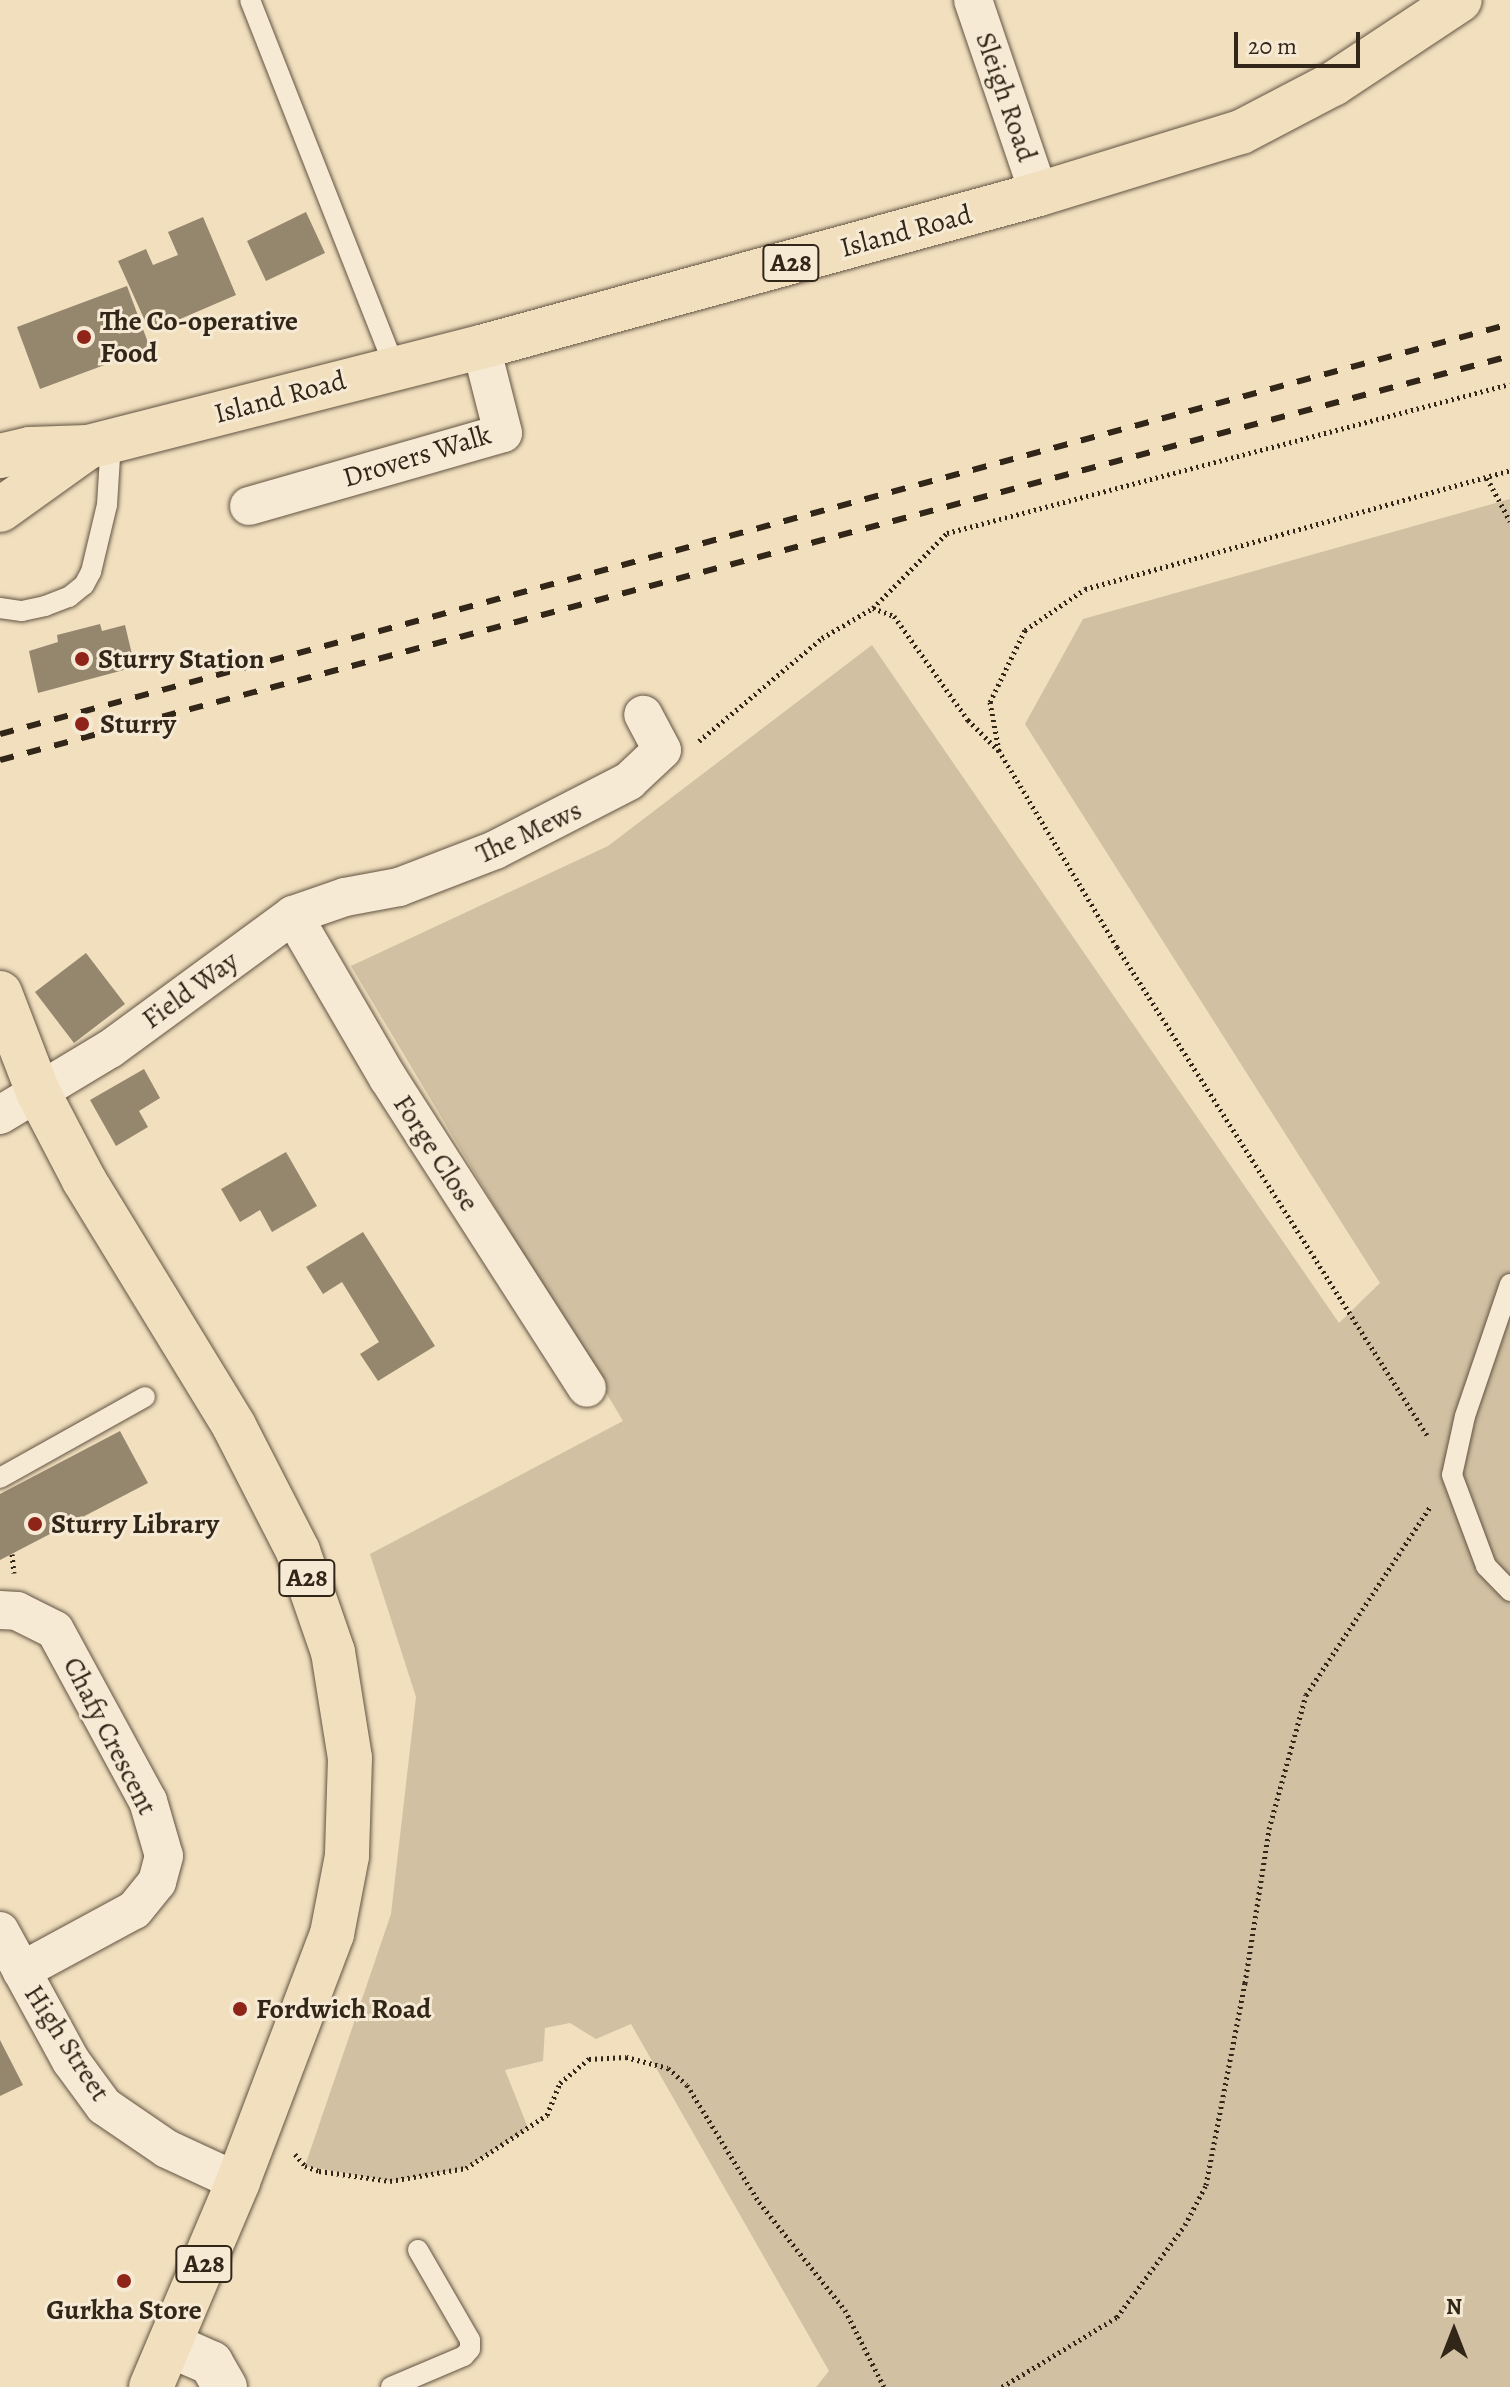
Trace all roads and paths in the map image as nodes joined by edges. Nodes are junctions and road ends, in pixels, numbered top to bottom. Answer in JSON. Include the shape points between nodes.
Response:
{"nodes":[{"id":1,"x":250,"y":0,"type":"edge"},
{"id":2,"x":973,"y":0,"type":"edge"},
{"id":3,"x":1460,"y":0,"type":"edge"},
{"id":4,"x":1039,"y":194,"type":"junction"},
{"id":5,"x":481,"y":347,"type":"junction"},
{"id":6,"x":395,"y":368,"type":"junction"},
{"id":7,"x":1510,"y":384,"type":"edge"},
{"id":8,"x":100,"y":444,"type":"junction"},
{"id":9,"x":0,"y":456,"type":"edge"},
{"id":10,"x":1510,"y":470,"type":"edge"},
{"id":11,"x":1487,"y":478,"type":"junction"},
{"id":12,"x":249,"y":506,"type":"dead end"},
{"id":13,"x":0,"y":510,"type":"edge"},
{"id":14,"x":1510,"y":521,"type":"edge"},
{"id":15,"x":0,"y":608,"type":"edge"},
{"id":16,"x":873,"y":608,"type":"junction"},
{"id":17,"x":643,"y":715,"type":"dead end"},
{"id":18,"x":696,"y":743,"type":"dead end"},
{"id":19,"x":999,"y":751,"type":"junction"},
{"id":20,"x":345,"y":897,"type":"joint"},
{"id":21,"x":293,"y":915,"type":"junction"},
{"id":22,"x":3,"y":1021,"type":"edge"},
{"id":23,"x":38,"y":1092,"type":"junction"},
{"id":24,"x":0,"y":1115,"type":"edge"},
{"id":25,"x":1510,"y":1284,"type":"edge"},
{"id":26,"x":587,"y":1388,"type":"dead end"},
{"id":27,"x":145,"y":1397,"type":"dead end"},
{"id":28,"x":1452,"y":1475,"type":"junction"},
{"id":29,"x":0,"y":1478,"type":"edge"},
{"id":30,"x":1510,"y":1591,"type":"edge"},
{"id":31,"x":0,"y":1610,"type":"edge"},
{"id":32,"x":0,"y":1931,"type":"edge"},
{"id":33,"x":21,"y":1971,"type":"junction"},
{"id":34,"x":262,"y":2113,"type":"junction"},
{"id":35,"x":238,"y":2182,"type":"junction"},
{"id":36,"x":418,"y":2250,"type":"dead end"},
{"id":37,"x":170,"y":2345,"type":"junction"},
{"id":38,"x":151,"y":2387,"type":"edge"},
{"id":39,"x":225,"y":2387,"type":"edge"},
{"id":40,"x":391,"y":2387,"type":"edge"},
{"id":41,"x":884,"y":2387,"type":"edge"},
{"id":42,"x":1002,"y":2387,"type":"edge"}],
"edges":[{"from":1,"to":6,"type":"lane"},
{"from":2,"to":4,"type":"street","name":"Sleigh Road"},
{"from":3,"to":4,"type":"highway","name":"Island Road","number":"A28","via":[[1333,84],[1241,132]]},
{"from":4,"to":5,"type":"highway","name":"Island Road","number":"A28"},
{"from":5,"to":6,"type":"highway","name":"Island Road","number":"A28"},
{"from":5,"to":12,"type":"street","name":"Drovers Walk","via":[[503,433]]},
{"from":6,"to":8,"type":"highway","name":"Island Road","number":"A28"},
{"from":7,"to":16,"type":"path","via":[[947,533]]},
{"from":8,"to":9,"type":"highway","name":"Island Road","number":"A28"},
{"from":8,"to":13,"type":"highway","name":"Island Road","number":"A28"},
{"from":8,"to":15,"type":"lane","via":[[107,505],[84,585],[45,606]]},
{"from":10,"to":11,"type":"path"},
{"from":11,"to":14,"type":"path"},
{"from":11,"to":19,"type":"path","via":[[1085,589],[1025,630],[990,702]]},
{"from":16,"to":18,"type":"path","via":[[822,638]]},
{"from":16,"to":19,"type":"path","via":[[894,616],[968,720]]},
{"from":17,"to":20,"type":"street","name":"The Mews","via":[[662,750],[629,781],[495,850],[399,887]]},
{"from":19,"to":28,"type":"path"},
{"from":20,"to":21,"type":"street","name":"Field Way"},
{"from":21,"to":23,"type":"street","name":"Field Way","via":[[110,1049]]},
{"from":21,"to":26,"type":"street","name":"Forge Close","via":[[376,1087]]},
{"from":22,"to":23,"type":"highway","number":"A28"},
{"from":23,"to":24,"type":"street"},
{"from":23,"to":34,"type":"highway","number":"A28","via":[[84,1180],[234,1426],[298,1551],[333,1652],[350,1758],[347,1856],[332,1934]]},
{"from":25,"to":28,"type":"lane","via":[[1465,1416]]},
{"from":27,"to":29,"type":"lane"},
{"from":28,"to":30,"type":"lane","via":[[1486,1566]]},
{"from":28,"to":42,"type":"path","via":[[1306,1695],[1269,1829],[1206,2185],[1185,2225],[1117,2317]]},
{"from":31,"to":33,"type":"street","name":"Chafy Crescent","via":[[17,1611],[55,1630],[148,1801],[164,1856],[157,1882],[134,1910]]},
{"from":32,"to":33,"type":"street","name":"High Street"},
{"from":33,"to":35,"type":"street","name":"High Street","via":[[71,2061],[104,2106],[167,2149]]},
{"from":34,"to":35,"type":"highway","number":"A28"},
{"from":34,"to":41,"type":"path","via":[[305,2166],[390,2181],[466,2168],[547,2115],[560,2083],[589,2059],[626,2057],[668,2068],[687,2085],[759,2202],[845,2310]]},
{"from":35,"to":37,"type":"highway","number":"A28"},
{"from":36,"to":40,"type":"lane","via":[[470,2340],[470,2349]]},
{"from":37,"to":38,"type":"highway","number":"A28"},
{"from":37,"to":39,"type":"street","via":[[211,2363]]}]}
